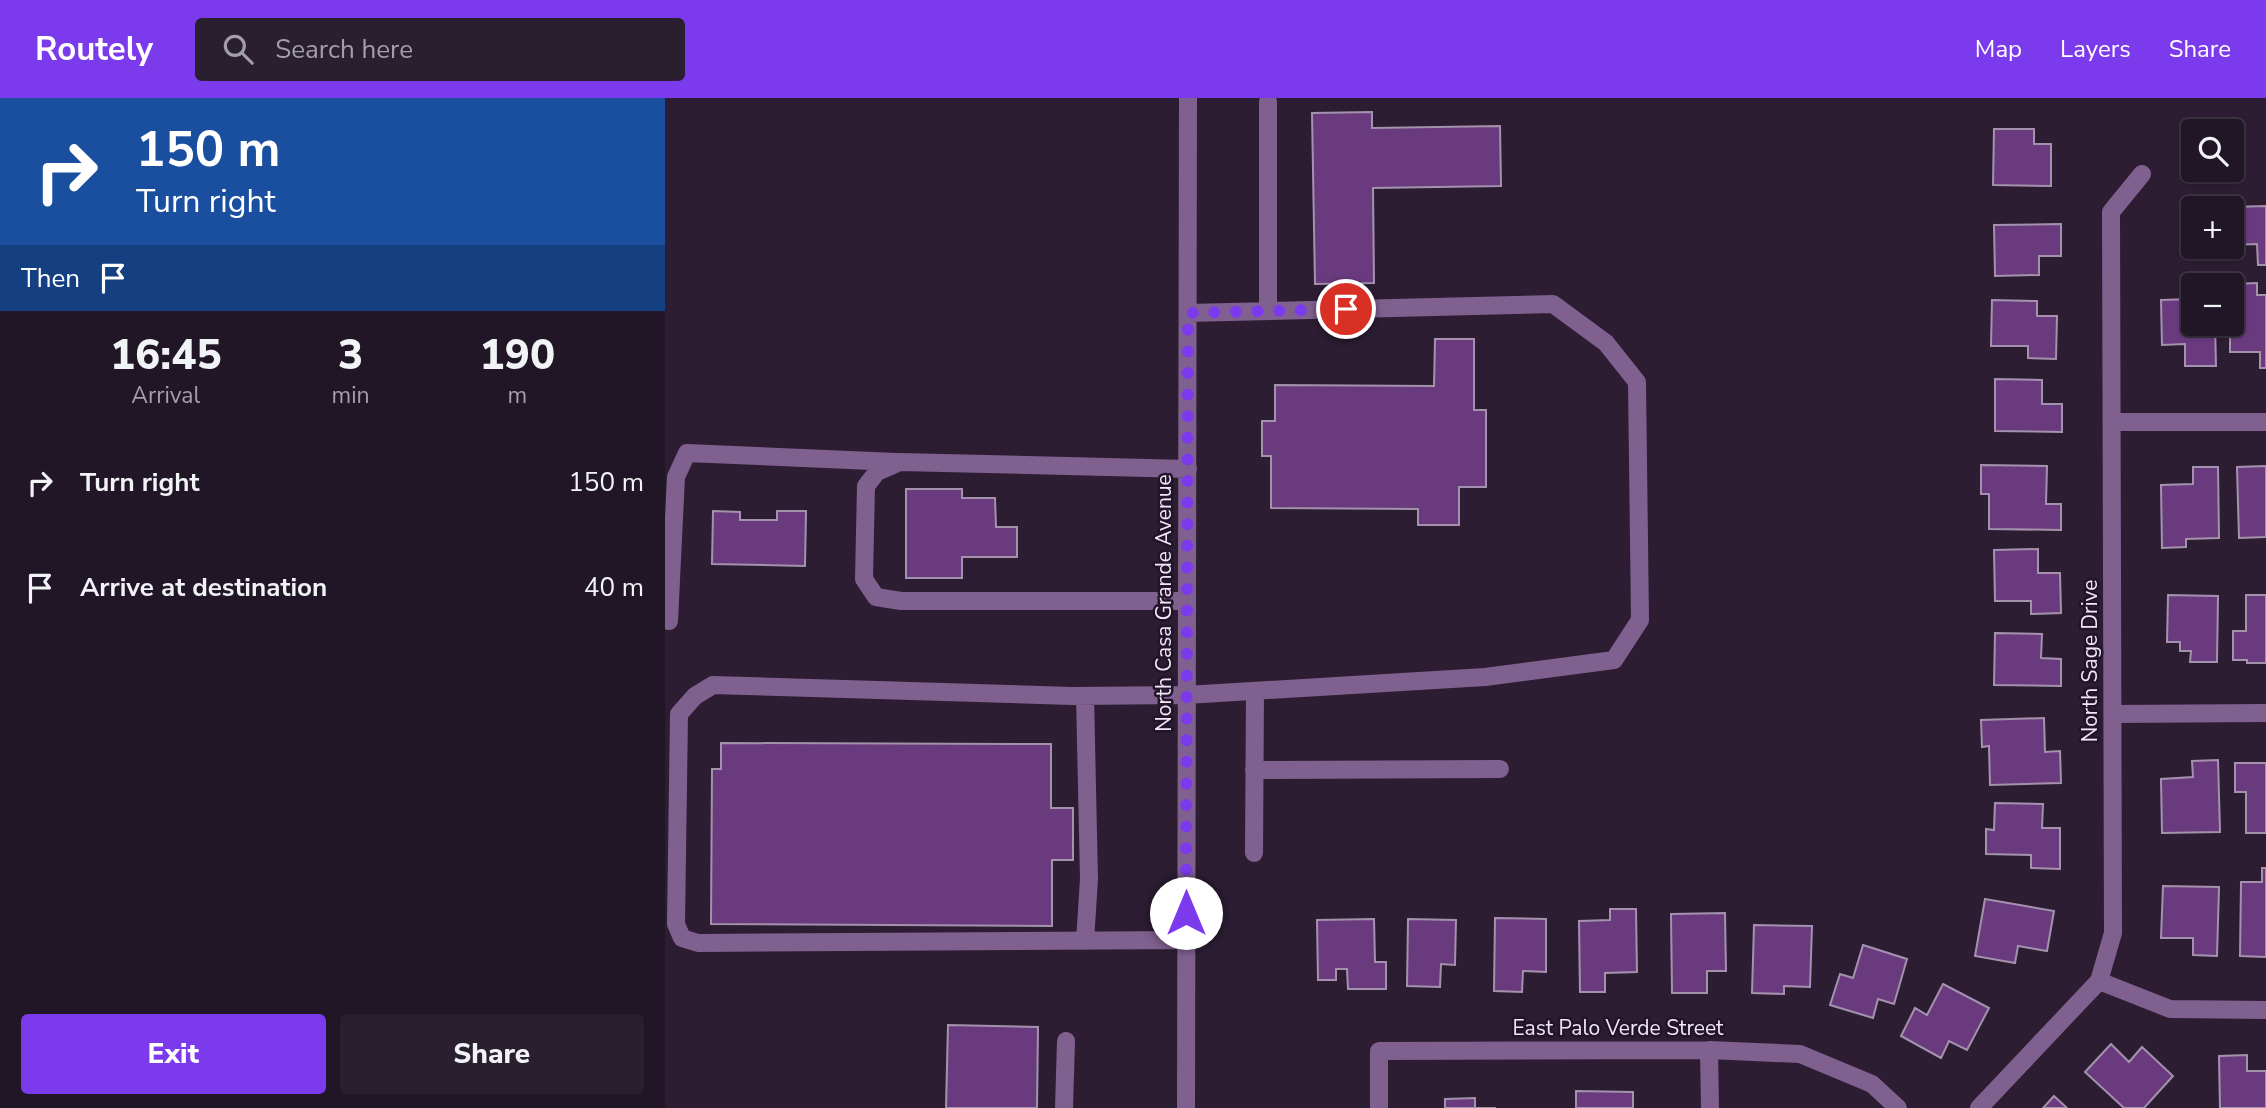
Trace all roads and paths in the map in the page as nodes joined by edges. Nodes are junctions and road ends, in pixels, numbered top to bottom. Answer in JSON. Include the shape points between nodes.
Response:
{"nodes":[{"id":1,"x":1188,"y":98,"type":"edge"},
{"id":2,"x":1268,"y":102,"type":"dead end"},
{"id":3,"x":2142,"y":174,"type":"dead end"},
{"id":4,"x":1268,"y":311,"type":"junction"},
{"id":5,"x":1188,"y":313,"type":"junction"},
{"id":6,"x":2112,"y":422,"type":"junction"},
{"id":7,"x":2266,"y":422,"type":"edge"},
{"id":8,"x":899,"y":462,"type":"junction"},
{"id":9,"x":1188,"y":469,"type":"junction"},
{"id":10,"x":1187,"y":601,"type":"junction"},
{"id":11,"x":669,"y":621,"type":"dead end"},
{"id":12,"x":1255,"y":691,"type":"junction"},
{"id":13,"x":1186,"y":695,"type":"junction"},
{"id":14,"x":1085,"y":696,"type":"junction"},
{"id":15,"x":2113,"y":713,"type":"junction"},
{"id":16,"x":2266,"y":713,"type":"edge"},
{"id":17,"x":1500,"y":769,"type":"dead end"},
{"id":18,"x":1254,"y":770,"type":"junction"},
{"id":19,"x":1254,"y":853,"type":"dead end"},
{"id":20,"x":1186,"y":940,"type":"junction"},
{"id":21,"x":1085,"y":941,"type":"junction"},
{"id":22,"x":2099,"y":981,"type":"junction"},
{"id":23,"x":2266,"y":1010,"type":"edge"},
{"id":24,"x":1066,"y":1041,"type":"dead end"},
{"id":25,"x":1709,"y":1050,"type":"junction"},
{"id":26,"x":1064,"y":1108,"type":"edge"},
{"id":27,"x":1186,"y":1108,"type":"edge"},
{"id":28,"x":1379,"y":1108,"type":"edge"},
{"id":29,"x":1710,"y":1108,"type":"edge"},
{"id":30,"x":1898,"y":1108,"type":"edge"},
{"id":31,"x":1979,"y":1108,"type":"edge"}],
"edges":[{"from":1,"to":5,"type":"street","name":"North Casa Grande Avenue"},
{"from":2,"to":4,"type":"street"},
{"from":3,"to":6,"type":"street","name":"North Sage Drive","via":[[2111,212]]},
{"from":4,"to":5,"type":"street"},
{"from":4,"to":12,"type":"street","via":[[1553,304],[1606,343],[1637,382],[1640,620],[1614,660],[1485,677]]},
{"from":5,"to":9,"type":"street","name":"North Casa Grande Avenue"},
{"from":6,"to":7,"type":"street"},
{"from":6,"to":15,"type":"street","name":"North Sage Drive"},
{"from":8,"to":9,"type":"street"},
{"from":8,"to":10,"type":"street","via":[[877,472],[866,486],[864,579],[876,597],[901,601]]},
{"from":8,"to":11,"type":"street","via":[[687,453],[676,477]]},
{"from":9,"to":10,"type":"street","name":"North Casa Grande Avenue"},
{"from":10,"to":13,"type":"street","name":"North Casa Grande Avenue"},
{"from":12,"to":13,"type":"street"},
{"from":12,"to":18,"type":"street"},
{"from":13,"to":14,"type":"street"},
{"from":13,"to":20,"type":"street","name":"North Casa Grande Avenue"},
{"from":14,"to":21,"type":"street","via":[[1089,879]]},
{"from":14,"to":21,"type":"street","via":[[713,685],[679,714],[676,923],[682,938],[698,943]]},
{"from":15,"to":16,"type":"street"},
{"from":15,"to":22,"type":"street","name":"North Sage Drive","via":[[2113,933]]},
{"from":17,"to":18,"type":"street"},
{"from":18,"to":19,"type":"street"},
{"from":20,"to":21,"type":"street"},
{"from":20,"to":27,"type":"street","name":"North Casa Grande Avenue"},
{"from":22,"to":23,"type":"street","via":[[2170,1009]]},
{"from":22,"to":31,"type":"street","name":"North Sage Drive"},
{"from":24,"to":26,"type":"street"},
{"from":25,"to":28,"type":"street","name":"East Palo Verde Street","via":[[1379,1051]]},
{"from":25,"to":29,"type":"street"},
{"from":25,"to":30,"type":"street","name":"East Palo Verde Street","via":[[1800,1054],[1872,1084]]}]}
